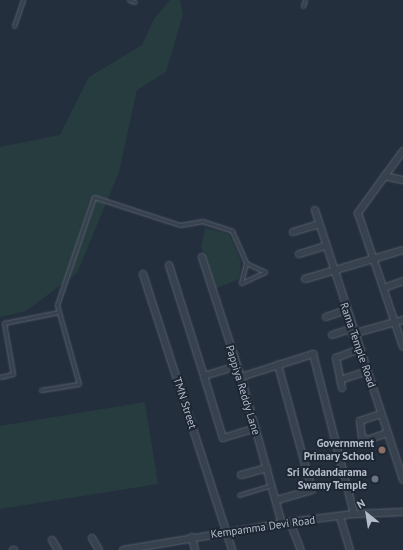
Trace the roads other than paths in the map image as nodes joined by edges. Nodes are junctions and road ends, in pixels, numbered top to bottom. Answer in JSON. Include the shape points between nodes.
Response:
{"nodes":[{"id":1,"x":23,"y":0,"type":"edge"},
{"id":2,"x":129,"y":0,"type":"edge"},
{"id":3,"x":305,"y":0,"type":"edge"},
{"id":4,"x":135,"y":2,"type":"dead end"},
{"id":5,"x":303,"y":6,"type":"dead end"},
{"id":6,"x":14,"y":26,"type":"dead end"},
{"id":7,"x":403,"y":151,"type":"edge"},
{"id":8,"x":384,"y":176,"type":"junction"},
{"id":9,"x":403,"y":180,"type":"edge"},
{"id":10,"x":315,"y":210,"type":"dead end"},
{"id":11,"x":319,"y":224,"type":"junction"},
{"id":12,"x":293,"y":232,"type":"dead end"},
{"id":13,"x":326,"y":246,"type":"junction"},
{"id":14,"x":403,"y":250,"type":"edge"},
{"id":15,"x":299,"y":254,"type":"dead end"},
{"id":16,"x":202,"y":257,"type":"dead end"},
{"id":17,"x":373,"y":258,"type":"junction"},
{"id":18,"x":246,"y":263,"type":"junction"},
{"id":19,"x":168,"y":265,"type":"dead end"},
{"id":20,"x":334,"y":270,"type":"junction"},
{"id":21,"x":143,"y":274,"type":"dead end"},
{"id":22,"x":305,"y":279,"type":"dead end"},
{"id":23,"x":403,"y":281,"type":"edge"},
{"id":24,"x":384,"y":288,"type":"junction"},
{"id":25,"x":59,"y":312,"type":"junction"},
{"id":26,"x":326,"y":317,"type":"dead end"},
{"id":27,"x":403,"y":320,"type":"edge"},
{"id":28,"x":395,"y":322,"type":"junction"},
{"id":29,"x":351,"y":328,"type":"junction"},
{"id":30,"x":332,"y":335,"type":"dead end"},
{"id":31,"x":403,"y":347,"type":"edge"},
{"id":32,"x":278,"y":365,"type":"junction"},
{"id":33,"x":236,"y":366,"type":"junction"},
{"id":34,"x":366,"y":371,"type":"junction"},
{"id":35,"x":204,"y":376,"type":"junction"},
{"id":36,"x":0,"y":377,"type":"edge"},
{"id":37,"x":241,"y":377,"type":"junction"},
{"id":38,"x":340,"y":380,"type":"junction"},
{"id":39,"x":342,"y":388,"type":"dead end"},
{"id":40,"x":41,"y":390,"type":"dead end"},
{"id":41,"x":382,"y":419,"type":"junction"},
{"id":42,"x":255,"y":428,"type":"junction"},
{"id":43,"x":387,"y":433,"type":"junction"},
{"id":44,"x":268,"y":468,"type":"junction"},
{"id":45,"x":241,"y":475,"type":"dead end"},
{"id":46,"x":402,"y":476,"type":"edge"},
{"id":47,"x":272,"y":484,"type":"junction"},
{"id":48,"x":239,"y":496,"type":"dead end"},
{"id":49,"x":277,"y":500,"type":"junction"},
{"id":50,"x":403,"y":512,"type":"edge"},
{"id":51,"x":354,"y":514,"type":"junction"},
{"id":52,"x":340,"y":518,"type":"junction"},
{"id":53,"x":290,"y":522,"type":"junction"},
{"id":54,"x":282,"y":524,"type":"junction"},
{"id":55,"x":226,"y":532,"type":"junction"},
{"id":56,"x":192,"y":537,"type":"junction"},
{"id":57,"x":92,"y":538,"type":"dead end"},
{"id":58,"x":52,"y":540,"type":"dead end"},
{"id":59,"x":158,"y":547,"type":"edge"},
{"id":60,"x":58,"y":550,"type":"edge"},
{"id":61,"x":99,"y":550,"type":"edge"},
{"id":62,"x":125,"y":550,"type":"edge"},
{"id":63,"x":195,"y":550,"type":"edge"},
{"id":64,"x":232,"y":550,"type":"edge"},
{"id":65,"x":301,"y":550,"type":"edge"},
{"id":66,"x":350,"y":550,"type":"edge"}],
"edges":[{"from":1,"to":6,"type":"lane"},
{"from":2,"to":4,"type":"lane"},
{"from":3,"to":5,"type":"lane"},
{"from":7,"to":8,"type":"street"},
{"from":8,"to":9,"type":"street"},
{"from":8,"to":17,"type":"street","via":[[358,213]]},
{"from":10,"to":11,"type":"street","name":"Rama Temple Road"},
{"from":11,"to":12,"type":"street"},
{"from":11,"to":13,"type":"street","name":"Rama Temple Road"},
{"from":13,"to":15,"type":"street"},
{"from":13,"to":20,"type":"street","name":"Rama Temple Road"},
{"from":14,"to":17,"type":"street"},
{"from":16,"to":33,"type":"street","name":"Pappiya Reddy Lane"},
{"from":17,"to":20,"type":"street"},
{"from":17,"to":24,"type":"street"},
{"from":18,"to":18,"type":"lane","via":[[241,283],[265,272],[253,266]]},
{"from":18,"to":25,"type":"lane","via":[[232,231],[202,222],[180,225],[94,196],[57,305]]},
{"from":19,"to":35,"type":"street"},
{"from":20,"to":22,"type":"street"},
{"from":20,"to":29,"type":"street","name":"Rama Temple Road"},
{"from":21,"to":55,"type":"street","name":"TMN Street"},
{"from":23,"to":24,"type":"street"},
{"from":24,"to":28,"type":"street"},
{"from":25,"to":36,"type":"lane","via":[[4,323],[13,374]]},
{"from":25,"to":40,"type":"lane","via":[[79,384]]},
{"from":26,"to":29,"type":"street"},
{"from":27,"to":28,"type":"street"},
{"from":28,"to":29,"type":"street"},
{"from":28,"to":31,"type":"street"},
{"from":29,"to":30,"type":"street"},
{"from":29,"to":34,"type":"street","name":"Rama Temple Road"},
{"from":29,"to":38,"type":"street","via":[[336,358]]},
{"from":32,"to":37,"type":"street"},
{"from":32,"to":49,"type":"street","via":[[312,490]]},
{"from":32,"to":51,"type":"street","via":[[313,354]]},
{"from":33,"to":35,"type":"street"},
{"from":33,"to":37,"type":"street","name":"Pappiya Reddy Lane"},
{"from":34,"to":38,"type":"street"},
{"from":34,"to":41,"type":"street","name":"Rama Temple Road"},
{"from":35,"to":42,"type":"street","via":[[223,438]]},
{"from":37,"to":42,"type":"street","name":"Pappiya Reddy Lane"},
{"from":38,"to":39,"type":"street"},
{"from":41,"to":43,"type":"street","name":"Rama Temple Road"},
{"from":41,"to":43,"type":"street","via":[[360,421],[362,437],[366,440]]},
{"from":42,"to":44,"type":"street","name":"Pappiya Reddy Lane"},
{"from":43,"to":46,"type":"street","name":"Rama Temple Road"},
{"from":44,"to":45,"type":"street"},
{"from":44,"to":47,"type":"street","name":"Pappiya Reddy Lane"},
{"from":47,"to":48,"type":"lane"},
{"from":47,"to":49,"type":"street","name":"Pappiya Reddy Lane"},
{"from":49,"to":54,"type":"street","name":"Pappiya Reddy Lane"},
{"from":50,"to":51,"type":"street","name":"Kempamma Devi Road"},
{"from":51,"to":52,"type":"street","name":"Kempamma Devi Road"},
{"from":52,"to":53,"type":"street","name":"Kempamma Devi Road"},
{"from":52,"to":66,"type":"street"},
{"from":53,"to":54,"type":"street","name":"Kempamma Devi Road"},
{"from":53,"to":65,"type":"street"},
{"from":54,"to":55,"type":"street","name":"Kempamma Devi Road"},
{"from":55,"to":56,"type":"street","name":"Kempamma Devi Road"},
{"from":55,"to":64,"type":"street","name":"TMN Street"},
{"from":56,"to":59,"type":"street","name":"Kempamma Devi Road"},
{"from":56,"to":63,"type":"street"},
{"from":57,"to":61,"type":"street"},
{"from":58,"to":60,"type":"street"},
{"from":59,"to":62,"type":"street","name":"Kempamma Devi Road"}]}
